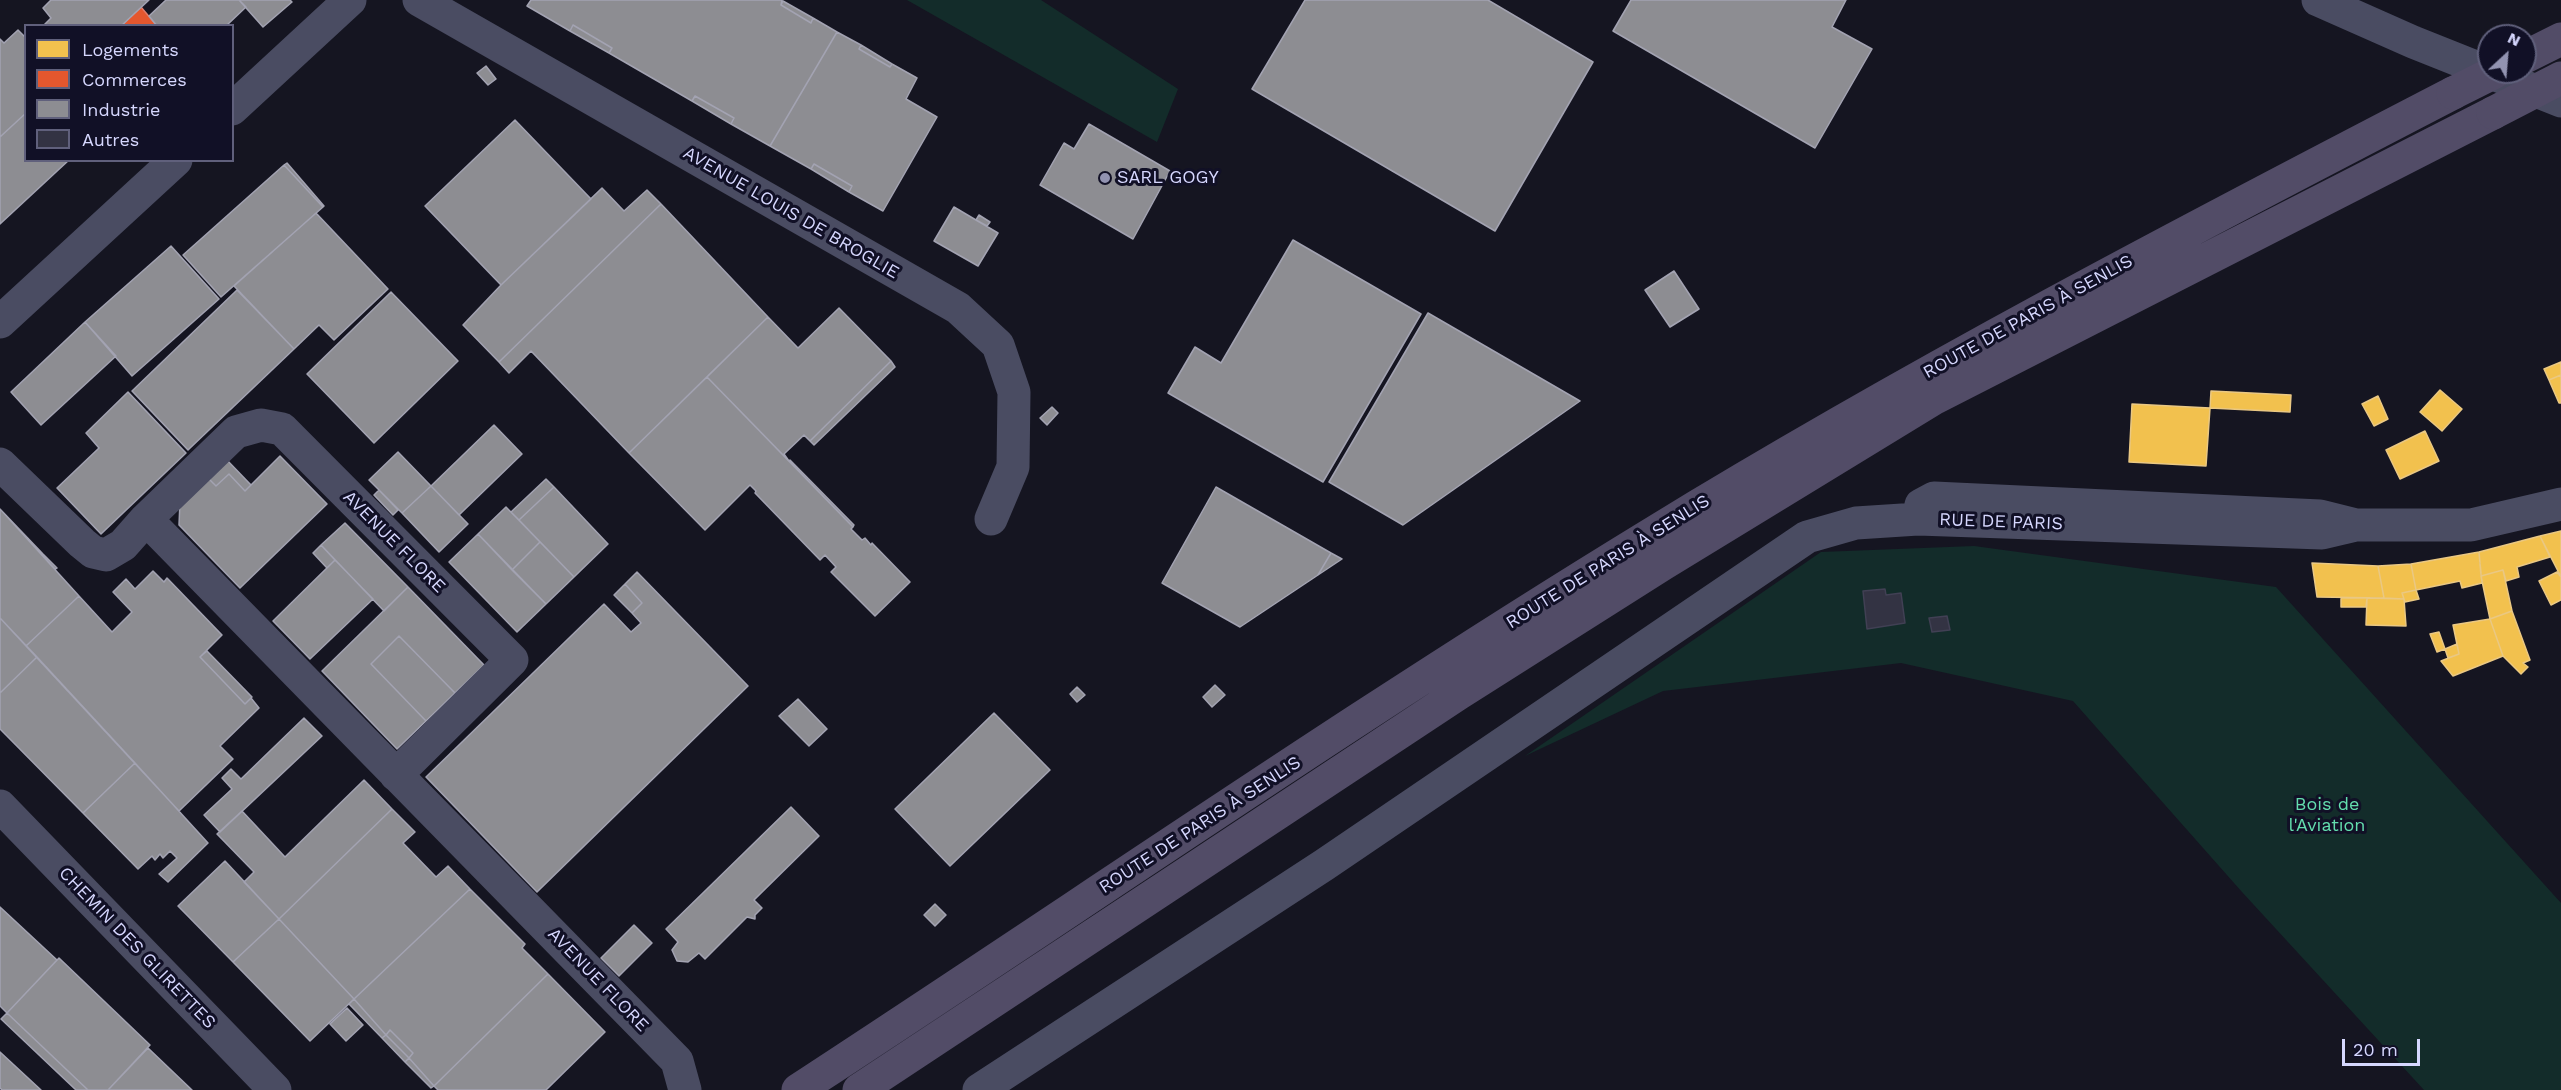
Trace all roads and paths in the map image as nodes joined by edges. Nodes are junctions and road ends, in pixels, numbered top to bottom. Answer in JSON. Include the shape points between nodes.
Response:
{"nodes":[{"id":1,"x":350,"y":0,"type":"edge"},
{"id":2,"x":419,"y":0,"type":"edge"},
{"id":3,"x":2318,"y":0,"type":"edge"},
{"id":4,"x":2561,"y":78,"type":"edge"},
{"id":5,"x":2477,"y":81,"type":"edge"},
{"id":6,"x":2561,"y":101,"type":"edge"},
{"id":7,"x":234,"y":107,"type":"edge"},
{"id":8,"x":174,"y":162,"type":"edge"},
{"id":9,"x":0,"y":322,"type":"edge"},
{"id":10,"x":0,"y":465,"type":"edge"},
{"id":11,"x":2561,"y":504,"type":"edge"},
{"id":12,"x":146,"y":519,"type":"junction"},
{"id":13,"x":990,"y":519,"type":"dead end"},
{"id":14,"x":396,"y":775,"type":"junction"},
{"id":15,"x":0,"y":806,"type":"edge"},
{"id":16,"x":275,"y":1090,"type":"edge"},
{"id":17,"x":685,"y":1090,"type":"edge"},
{"id":18,"x":798,"y":1090,"type":"edge"},
{"id":19,"x":859,"y":1090,"type":"edge"},
{"id":20,"x":979,"y":1090,"type":"edge"}],
"edges":[{"from":1,"to":7,"type":"street"},
{"from":2,"to":13,"type":"street","name":"AVENUE LOUIS DE BROGLIE","via":[[958,308],[998,345],[1014,392],[1013,467]]},
{"from":3,"to":6,"type":"street"},
{"from":4,"to":19,"type":"main road","name":"ROUTE DE PARIS À SENLIS","bridge":true,"via":[[1935,398],[1458,694]]},
{"from":5,"to":18,"type":"main road","name":"ROUTE DE PARIS À SENLIS","bridge":true,"via":[[2088,284],[1924,374],[1663,527],[1436,670]]},
{"from":8,"to":9,"type":"street"},
{"from":10,"to":12,"type":"street","name":"AVENUE FLORE","via":[[93,552],[106,555],[123,545]]},
{"from":11,"to":20,"type":"street","name":"RUE DE PARIS","via":[[2470,525],[2356,525],[2320,516],[1934,498],[1921,505],[1918,519],[1856,523],[1807,537],[1324,865]]},
{"from":12,"to":14,"type":"street","name":"AVENUE FLORE"},
{"from":12,"to":14,"type":"street","name":"AVENUE FLORE","via":[[236,432],[261,425],[282,429],[512,660]]},
{"from":14,"to":17,"type":"street","name":"AVENUE FLORE","via":[[677,1061]]},
{"from":15,"to":16,"type":"street","name":"CHEMIN DES GLIRETTES"}]}
